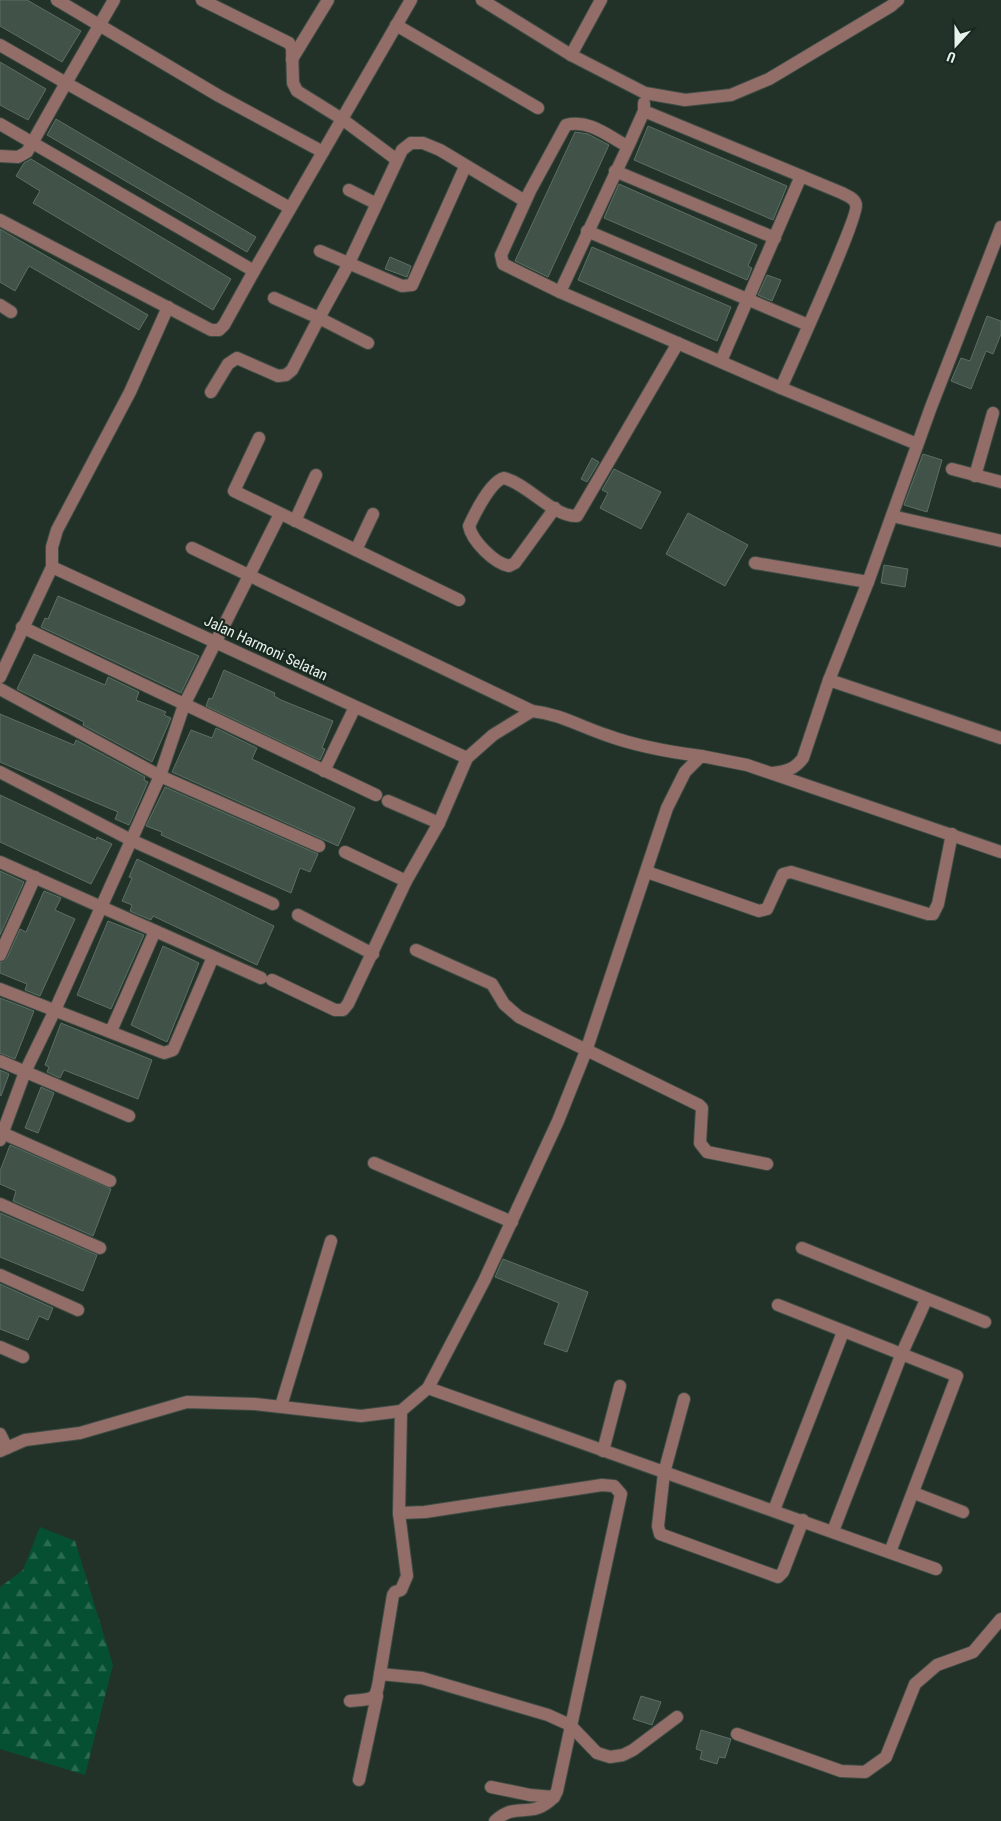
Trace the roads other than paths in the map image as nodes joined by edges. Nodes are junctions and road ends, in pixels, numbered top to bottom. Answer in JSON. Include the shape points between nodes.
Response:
{"nodes":[{"id":1,"x":57,"y":0,"type":"edge"},
{"id":2,"x":114,"y":0,"type":"edge"},
{"id":3,"x":202,"y":0,"type":"edge"},
{"id":4,"x":328,"y":0,"type":"edge"},
{"id":5,"x":411,"y":0,"type":"edge"},
{"id":6,"x":482,"y":0,"type":"edge"},
{"id":7,"x":601,"y":0,"type":"edge"},
{"id":8,"x":878,"y":0,"type":"edge"},
{"id":9,"x":894,"y":3,"type":"edge"},
{"id":10,"x":101,"y":25,"type":"junction"},
{"id":11,"x":396,"y":25,"type":"junction"},
{"id":12,"x":0,"y":45,"type":"edge"},
{"id":13,"x":571,"y":56,"type":"junction"},
{"id":14,"x":291,"y":62,"type":"junction"},
{"id":15,"x":66,"y":83,"type":"junction"},
{"id":16,"x":645,"y":93,"type":"junction"},
{"id":17,"x":538,"y":108,"type":"dead end"},
{"id":18,"x":644,"y":111,"type":"junction"},
{"id":19,"x":342,"y":119,"type":"junction"},
{"id":20,"x":0,"y":124,"type":"edge"},
{"id":21,"x":32,"y":144,"type":"junction"},
{"id":22,"x":627,"y":146,"type":"junction"},
{"id":23,"x":323,"y":152,"type":"junction"},
{"id":24,"x":0,"y":156,"type":"edge"},
{"id":25,"x":398,"y":160,"type":"junction"},
{"id":26,"x":464,"y":167,"type":"junction"},
{"id":27,"x":615,"y":171,"type":"junction"},
{"id":28,"x":801,"y":176,"type":"junction"},
{"id":29,"x":349,"y":190,"type":"dead end"},
{"id":30,"x":525,"y":201,"type":"junction"},
{"id":31,"x":375,"y":203,"type":"junction"},
{"id":32,"x":290,"y":208,"type":"junction"},
{"id":33,"x":0,"y":220,"type":"edge"},
{"id":34,"x":1001,"y":227,"type":"edge"},
{"id":35,"x":587,"y":231,"type":"junction"},
{"id":36,"x":775,"y":238,"type":"junction"},
{"id":37,"x":320,"y":251,"type":"dead end"},
{"id":38,"x":348,"y":265,"type":"junction"},
{"id":39,"x":254,"y":271,"type":"junction"},
{"id":40,"x":560,"y":292,"type":"junction"},
{"id":41,"x":274,"y":298,"type":"dead end"},
{"id":42,"x":748,"y":300,"type":"junction"},
{"id":43,"x":168,"y":307,"type":"junction"},
{"id":44,"x":319,"y":318,"type":"junction"},
{"id":45,"x":808,"y":325,"type":"junction"},
{"id":46,"x":368,"y":343,"type":"dead end"},
{"id":47,"x":678,"y":343,"type":"junction"},
{"id":48,"x":721,"y":361,"type":"junction"},
{"id":49,"x":781,"y":388,"type":"junction"},
{"id":50,"x":211,"y":392,"type":"dead end"},
{"id":51,"x":993,"y":412,"type":"dead end"},
{"id":52,"x":260,"y":438,"type":"dead end"},
{"id":53,"x":917,"y":444,"type":"junction"},
{"id":54,"x":952,"y":469,"type":"dead end"},
{"id":55,"x":316,"y":475,"type":"dead end"},
{"id":56,"x":975,"y":476,"type":"junction"},
{"id":57,"x":1001,"y":482,"type":"edge"},
{"id":58,"x":555,"y":508,"type":"junction"},
{"id":59,"x":280,"y":514,"type":"junction"},
{"id":60,"x":373,"y":514,"type":"dead end"},
{"id":61,"x":892,"y":516,"type":"junction"},
{"id":62,"x":295,"y":521,"type":"junction"},
{"id":63,"x":1001,"y":541,"type":"edge"},
{"id":64,"x":192,"y":548,"type":"dead end"},
{"id":65,"x":356,"y":550,"type":"junction"},
{"id":66,"x":755,"y":563,"type":"dead end"},
{"id":67,"x":52,"y":567,"type":"junction"},
{"id":68,"x":249,"y":577,"type":"junction"},
{"id":69,"x":868,"y":582,"type":"junction"},
{"id":70,"x":459,"y":600,"type":"dead end"},
{"id":71,"x":22,"y":628,"type":"junction"},
{"id":72,"x":217,"y":642,"type":"junction"},
{"id":73,"x":0,"y":677,"type":"edge"},
{"id":74,"x":829,"y":680,"type":"junction"},
{"id":75,"x":0,"y":689,"type":"edge"},
{"id":76,"x":184,"y":705,"type":"junction"},
{"id":77,"x":355,"y":707,"type":"junction"},
{"id":78,"x":532,"y":711,"type":"junction"},
{"id":79,"x":1001,"y":738,"type":"edge"},
{"id":80,"x":701,"y":756,"type":"junction"},
{"id":81,"x":466,"y":758,"type":"junction"},
{"id":82,"x":324,"y":771,"type":"junction"},
{"id":83,"x":0,"y":772,"type":"edge"},
{"id":84,"x":768,"y":773,"type":"junction"},
{"id":85,"x":160,"y":776,"type":"junction"},
{"id":86,"x":376,"y":795,"type":"dead end"},
{"id":87,"x":388,"y":801,"type":"dead end"},
{"id":88,"x":438,"y":823,"type":"junction"},
{"id":89,"x":952,"y":834,"type":"junction"},
{"id":90,"x":131,"y":840,"type":"junction"},
{"id":91,"x":319,"y":846,"type":"dead end"},
{"id":92,"x":345,"y":852,"type":"dead end"},
{"id":93,"x":1001,"y":852,"type":"edge"},
{"id":94,"x":0,"y":862,"type":"edge"},
{"id":95,"x":647,"y":872,"type":"junction"},
{"id":96,"x":35,"y":877,"type":"junction"},
{"id":97,"x":406,"y":881,"type":"junction"},
{"id":98,"x":274,"y":904,"type":"dead end"},
{"id":99,"x":101,"y":907,"type":"junction"},
{"id":100,"x":298,"y":915,"type":"dead end"},
{"id":101,"x":156,"y":931,"type":"junction"},
{"id":102,"x":416,"y":950,"type":"dead end"},
{"id":103,"x":373,"y":954,"type":"junction"},
{"id":104,"x":0,"y":955,"type":"edge"},
{"id":105,"x":213,"y":957,"type":"junction"},
{"id":106,"x":0,"y":989,"type":"edge"},
{"id":107,"x":55,"y":1010,"type":"junction"},
{"id":108,"x":110,"y":1031,"type":"junction"},
{"id":109,"x":586,"y":1051,"type":"junction"},
{"id":110,"x":0,"y":1061,"type":"edge"},
{"id":111,"x":25,"y":1072,"type":"junction"},
{"id":112,"x":129,"y":1116,"type":"dead end"},
{"id":113,"x":1,"y":1135,"type":"edge"},
{"id":114,"x":374,"y":1163,"type":"dead end"},
{"id":115,"x":767,"y":1164,"type":"dead end"},
{"id":116,"x":110,"y":1181,"type":"dead end"},
{"id":117,"x":0,"y":1204,"type":"edge"},
{"id":118,"x":512,"y":1222,"type":"junction"},
{"id":119,"x":331,"y":1241,"type":"dead end"},
{"id":120,"x":100,"y":1248,"type":"dead end"},
{"id":121,"x":802,"y":1248,"type":"dead end"},
{"id":122,"x":0,"y":1276,"type":"edge"},
{"id":123,"x":926,"y":1300,"type":"junction"},
{"id":124,"x":778,"y":1305,"type":"dead end"},
{"id":125,"x":78,"y":1310,"type":"dead end"},
{"id":126,"x":985,"y":1322,"type":"dead end"},
{"id":127,"x":843,"y":1332,"type":"junction"},
{"id":128,"x":0,"y":1347,"type":"edge"},
{"id":129,"x":902,"y":1353,"type":"junction"},
{"id":130,"x":24,"y":1357,"type":"dead end"},
{"id":131,"x":620,"y":1386,"type":"dead end"},
{"id":132,"x":428,"y":1388,"type":"junction"},
{"id":133,"x":684,"y":1399,"type":"dead end"},
{"id":134,"x":281,"y":1406,"type":"junction"},
{"id":135,"x":401,"y":1411,"type":"junction"},
{"id":136,"x":0,"y":1434,"type":"edge"},
{"id":137,"x":3,"y":1449,"type":"edge"},
{"id":138,"x":603,"y":1451,"type":"junction"},
{"id":139,"x":664,"y":1473,"type":"junction"},
{"id":140,"x":914,"y":1493,"type":"junction"},
{"id":141,"x":774,"y":1510,"type":"junction"},
{"id":142,"x":964,"y":1512,"type":"dead end"},
{"id":143,"x":399,"y":1513,"type":"junction"},
{"id":144,"x":803,"y":1520,"type":"junction"},
{"id":145,"x":832,"y":1531,"type":"junction"},
{"id":146,"x":890,"y":1552,"type":"junction"},
{"id":147,"x":936,"y":1568,"type":"dead end"},
{"id":148,"x":1001,"y":1619,"type":"edge"},
{"id":149,"x":380,"y":1674,"type":"junction"},
{"id":150,"x":377,"y":1696,"type":"junction"},
{"id":151,"x":350,"y":1701,"type":"dead end"},
{"id":152,"x":677,"y":1717,"type":"dead end"},
{"id":153,"x":570,"y":1725,"type":"junction"},
{"id":154,"x":737,"y":1734,"type":"dead end"},
{"id":155,"x":360,"y":1780,"type":"dead end"},
{"id":156,"x":490,"y":1787,"type":"dead end"},
{"id":157,"x":554,"y":1796,"type":"junction"},
{"id":158,"x":495,"y":1821,"type":"edge"}],
"edges":[{"from":1,"to":10,"type":"street"},
{"from":2,"to":10,"type":"street"},
{"from":3,"to":14,"type":"street","via":[[288,43],[292,48]]},
{"from":4,"to":14,"type":"street"},
{"from":5,"to":11,"type":"street"},
{"from":6,"to":13,"type":"street"},
{"from":7,"to":13,"type":"street"},
{"from":8,"to":9,"type":"street"},
{"from":9,"to":16,"type":"street","via":[[769,79],[731,95],[685,100]]},
{"from":10,"to":15,"type":"street"},
{"from":10,"to":23,"type":"street","via":[[219,96]]},
{"from":11,"to":17,"type":"street"},
{"from":11,"to":19,"type":"street"},
{"from":12,"to":15,"type":"street"},
{"from":13,"to":16,"type":"street"},
{"from":14,"to":19,"type":"street","via":[[297,91]]},
{"from":15,"to":21,"type":"street"},
{"from":15,"to":32,"type":"street"},
{"from":16,"to":18,"type":"street"},
{"from":18,"to":22,"type":"street"},
{"from":18,"to":28,"type":"street"},
{"from":19,"to":23,"type":"street"},
{"from":19,"to":25,"type":"street"},
{"from":20,"to":21,"type":"street"},
{"from":21,"to":24,"type":"street","via":[[22,156]]},
{"from":21,"to":39,"type":"street"},
{"from":22,"to":27,"type":"street"},
{"from":22,"to":30,"type":"street","via":[[588,124],[576,122],[566,125]]},
{"from":23,"to":32,"type":"street"},
{"from":25,"to":26,"type":"street","via":[[411,142],[423,143],[440,150]]},
{"from":25,"to":31,"type":"street"},
{"from":26,"to":30,"type":"street"},
{"from":26,"to":38,"type":"street","via":[[412,285],[402,286]]},
{"from":27,"to":35,"type":"street"},
{"from":27,"to":36,"type":"street"},
{"from":28,"to":36,"type":"street"},
{"from":28,"to":45,"type":"street","via":[[842,193],[856,204],[853,221]]},
{"from":29,"to":31,"type":"street"},
{"from":30,"to":40,"type":"street","via":[[501,261]]},
{"from":31,"to":38,"type":"street"},
{"from":32,"to":39,"type":"street"},
{"from":33,"to":43,"type":"street"},
{"from":34,"to":53,"type":"street"},
{"from":35,"to":40,"type":"street"},
{"from":35,"to":42,"type":"street"},
{"from":36,"to":42,"type":"street"},
{"from":37,"to":38,"type":"street"},
{"from":38,"to":44,"type":"street"},
{"from":39,"to":43,"type":"street","via":[[224,325],[218,330],[203,328]]},
{"from":40,"to":47,"type":"street"},
{"from":41,"to":44,"type":"street"},
{"from":42,"to":45,"type":"street"},
{"from":42,"to":48,"type":"street"},
{"from":43,"to":67,"type":"street","via":[[130,392],[57,530],[52,547]]},
{"from":44,"to":46,"type":"street"},
{"from":44,"to":50,"type":"street","via":[[292,370],[286,375],[278,376],[237,358],[228,364]]},
{"from":45,"to":49,"type":"street"},
{"from":47,"to":48,"type":"street"},
{"from":47,"to":58,"type":"street","via":[[577,516]]},
{"from":48,"to":49,"type":"street"},
{"from":49,"to":53,"type":"street"},
{"from":51,"to":56,"type":"street"},
{"from":52,"to":59,"type":"street","via":[[234,491]]},
{"from":53,"to":61,"type":"street"},
{"from":54,"to":56,"type":"street"},
{"from":55,"to":62,"type":"street"},
{"from":56,"to":57,"type":"street"},
{"from":58,"to":58,"type":"street","via":[[512,480],[498,479],[469,526],[471,536],[502,565],[509,566],[515,563]]},
{"from":59,"to":62,"type":"street"},
{"from":59,"to":68,"type":"street"},
{"from":60,"to":65,"type":"street"},
{"from":61,"to":63,"type":"street"},
{"from":61,"to":69,"type":"street"},
{"from":62,"to":65,"type":"street"},
{"from":64,"to":68,"type":"street"},
{"from":65,"to":70,"type":"street"},
{"from":66,"to":69,"type":"street"},
{"from":67,"to":71,"type":"street"},
{"from":67,"to":72,"type":"street","name":"Jalan Harmoni Selatan"},
{"from":68,"to":72,"type":"street"},
{"from":68,"to":78,"type":"street"},
{"from":69,"to":74,"type":"street"},
{"from":71,"to":73,"type":"street"},
{"from":71,"to":76,"type":"street"},
{"from":72,"to":76,"type":"street"},
{"from":72,"to":77,"type":"street","name":"Jalan Harmoni Selatan"},
{"from":74,"to":79,"type":"street"},
{"from":74,"to":84,"type":"street","via":[[803,758],[786,772]]},
{"from":75,"to":85,"type":"street"},
{"from":76,"to":82,"type":"street"},
{"from":76,"to":85,"type":"street"},
{"from":77,"to":81,"type":"street","name":"Jalan Harmoni Selatan"},
{"from":77,"to":82,"type":"street"},
{"from":78,"to":80,"type":"street","via":[[554,713],[582,727],[627,742]]},
{"from":78,"to":81,"type":"street","via":[[493,734]]},
{"from":80,"to":84,"type":"street","via":[[747,765]]},
{"from":80,"to":95,"type":"street","via":[[685,772],[667,808]]},
{"from":81,"to":88,"type":"street"},
{"from":82,"to":86,"type":"street"},
{"from":83,"to":90,"type":"street"},
{"from":84,"to":89,"type":"street"},
{"from":85,"to":90,"type":"street"},
{"from":85,"to":91,"type":"street"},
{"from":87,"to":88,"type":"street"},
{"from":88,"to":97,"type":"street"},
{"from":89,"to":93,"type":"street"},
{"from":89,"to":95,"type":"street","via":[[938,904],[933,914],[791,872],[783,874],[766,909],[759,911]]},
{"from":90,"to":98,"type":"street"},
{"from":90,"to":99,"type":"street"},
{"from":92,"to":97,"type":"street"},
{"from":94,"to":96,"type":"street"},
{"from":95,"to":109,"type":"street"},
{"from":96,"to":99,"type":"street"},
{"from":96,"to":104,"type":"street"},
{"from":97,"to":103,"type":"street"},
{"from":99,"to":101,"type":"street"},
{"from":99,"to":107,"type":"street"},
{"from":100,"to":103,"type":"street"},
{"from":101,"to":105,"type":"street"},
{"from":101,"to":108,"type":"street"},
{"from":102,"to":109,"type":"street","via":[[492,984],[504,1004],[518,1017]]},
{"from":103,"to":105,"type":"street","via":[[343,1010],[335,1010]]},
{"from":105,"to":108,"type":"street","via":[[173,1050],[159,1052]]},
{"from":106,"to":107,"type":"street"},
{"from":107,"to":108,"type":"street"},
{"from":107,"to":111,"type":"street"},
{"from":109,"to":115,"type":"street","via":[[700,1105],[700,1143],[707,1152]]},
{"from":109,"to":118,"type":"street"},
{"from":110,"to":111,"type":"street"},
{"from":111,"to":112,"type":"street"},
{"from":111,"to":113,"type":"street"},
{"from":113,"to":116,"type":"street"},
{"from":114,"to":118,"type":"street"},
{"from":117,"to":120,"type":"street"},
{"from":118,"to":132,"type":"street"},
{"from":119,"to":134,"type":"street"},
{"from":121,"to":123,"type":"street"},
{"from":122,"to":125,"type":"street"},
{"from":123,"to":126,"type":"street"},
{"from":123,"to":129,"type":"street"},
{"from":124,"to":127,"type":"street"},
{"from":127,"to":129,"type":"street"},
{"from":127,"to":141,"type":"street"},
{"from":128,"to":130,"type":"street"},
{"from":129,"to":140,"type":"street","via":[[955,1374],[957,1379]]},
{"from":129,"to":145,"type":"street"},
{"from":131,"to":138,"type":"street"},
{"from":132,"to":135,"type":"street"},
{"from":132,"to":138,"type":"street"},
{"from":133,"to":139,"type":"street"},
{"from":134,"to":135,"type":"street","via":[[361,1416]]},
{"from":134,"to":137,"type":"street","via":[[187,1402],[116,1424],[80,1433],[25,1440]]},
{"from":135,"to":143,"type":"street"},
{"from":136,"to":137,"type":"street"},
{"from":138,"to":139,"type":"street"},
{"from":139,"to":141,"type":"street"},
{"from":139,"to":144,"type":"street","via":[[658,1526],[660,1534],[775,1576],[783,1572]]},
{"from":140,"to":142,"type":"street"},
{"from":140,"to":146,"type":"street"},
{"from":141,"to":144,"type":"street"},
{"from":143,"to":149,"type":"street","via":[[406,1576],[401,1590],[393,1595]]},
{"from":143,"to":153,"type":"street","via":[[425,1512],[602,1485],[614,1486],[618,1490],[620,1503]]},
{"from":144,"to":145,"type":"street"},
{"from":145,"to":146,"type":"street"},
{"from":146,"to":147,"type":"street"},
{"from":148,"to":154,"type":"street","via":[[974,1652],[937,1665],[915,1684],[886,1757],[865,1772],[841,1772]]},
{"from":149,"to":150,"type":"street"},
{"from":149,"to":153,"type":"street","via":[[422,1678],[548,1715]]},
{"from":150,"to":151,"type":"street","via":[[372,1700]]},
{"from":150,"to":155,"type":"street"},
{"from":152,"to":153,"type":"street","via":[[634,1750],[616,1757],[597,1753]]},
{"from":153,"to":157,"type":"street"},
{"from":156,"to":157,"type":"street"},
{"from":157,"to":158,"type":"street","via":[[542,1813],[534,1816],[509,1814]]}]}
